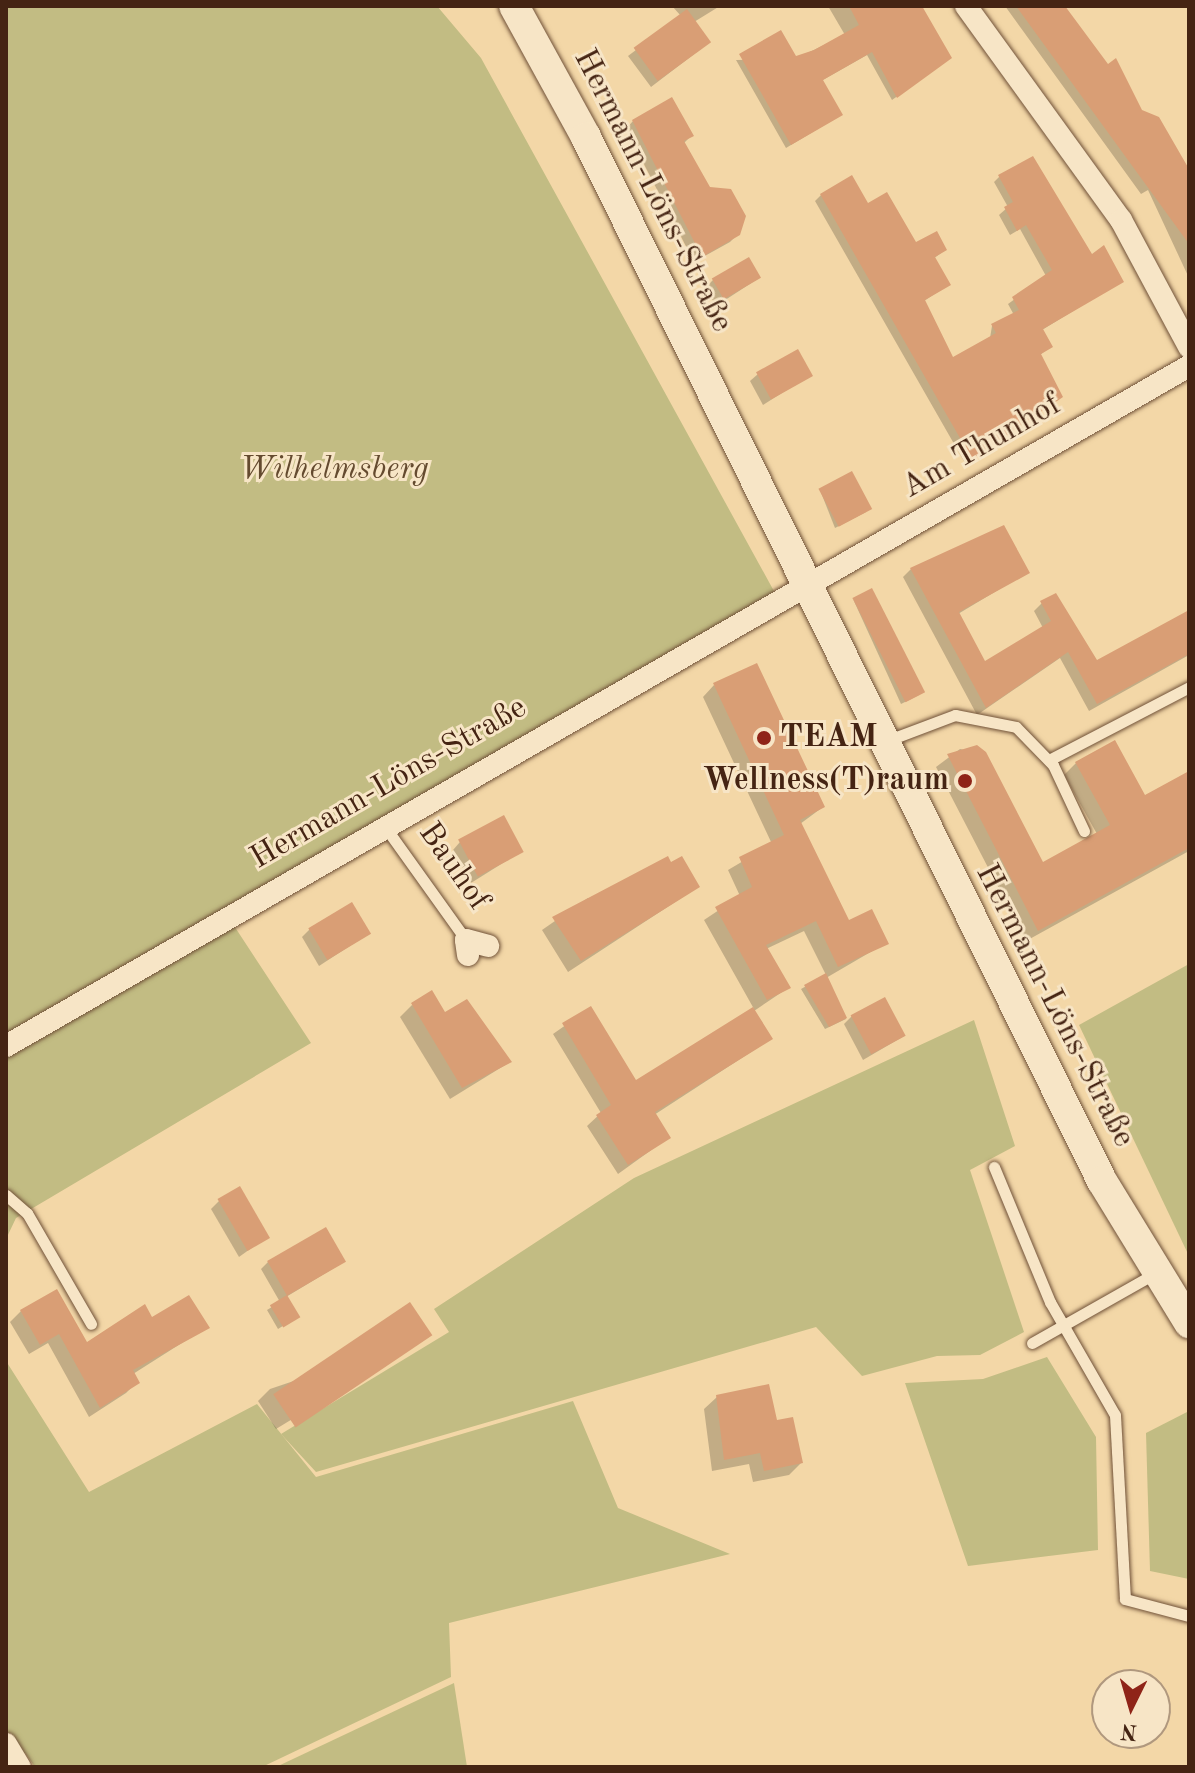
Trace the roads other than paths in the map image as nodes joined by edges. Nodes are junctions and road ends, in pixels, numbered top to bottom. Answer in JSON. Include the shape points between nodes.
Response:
{"nodes":[{"id":1,"x":514,"y":6,"type":"edge"},
{"id":2,"x":966,"y":6,"type":"edge"},
{"id":3,"x":1189,"y":347,"type":"edge"},
{"id":4,"x":1189,"y":366,"type":"edge"},
{"id":5,"x":806,"y":584,"type":"junction"},
{"id":6,"x":1189,"y":687,"type":"edge"},
{"id":7,"x":886,"y":741,"type":"junction"},
{"id":8,"x":1049,"y":760,"type":"junction"},
{"id":9,"x":388,"y":831,"type":"junction"},
{"id":10,"x":1084,"y":831,"type":"dead end"},
{"id":11,"x":474,"y":947,"type":"dead end"},
{"id":12,"x":6,"y":1046,"type":"edge"},
{"id":13,"x":994,"y":1167,"type":"dead end"},
{"id":14,"x":6,"y":1195,"type":"edge"},
{"id":15,"x":1154,"y":1274,"type":"junction"},
{"id":16,"x":1067,"y":1322,"type":"junction"},
{"id":17,"x":1189,"y":1323,"type":"edge"},
{"id":18,"x":91,"y":1324,"type":"dead end"},
{"id":19,"x":1032,"y":1343,"type":"dead end"},
{"id":20,"x":1189,"y":1616,"type":"edge"},
{"id":21,"x":6,"y":1744,"type":"edge"},
{"id":22,"x":20,"y":1767,"type":"edge"}],
"edges":[{"from":1,"to":5,"type":"street","name":"Hermann-Löns-Straße"},
{"from":2,"to":3,"type":"street","via":[[1121,220]]},
{"from":4,"to":5,"type":"street","name":"Am Thunhof"},
{"from":5,"to":7,"type":"street","name":"Hermann-Löns-Straße"},
{"from":5,"to":9,"type":"street","name":"Hermann-Löns-Straße"},
{"from":6,"to":8,"type":"lane"},
{"from":7,"to":8,"type":"lane","via":[[955,715],[989,718],[1016,727]]},
{"from":7,"to":15,"type":"street","name":"Hermann-Löns-Straße","via":[[961,904]]},
{"from":8,"to":10,"type":"lane"},
{"from":9,"to":11,"type":"lane","name":"Bauhof"},
{"from":9,"to":12,"type":"street","name":"Hermann-Löns-Straße"},
{"from":13,"to":16,"type":"lane","via":[[1050,1302]]},
{"from":14,"to":18,"type":"lane","via":[[27,1213]]},
{"from":15,"to":16,"type":"lane"},
{"from":15,"to":17,"type":"street","name":"Hermann-Löns-Straße"},
{"from":16,"to":19,"type":"lane"},
{"from":16,"to":20,"type":"lane","via":[[1115,1415],[1125,1599]]},
{"from":21,"to":22,"type":"street"}]}
